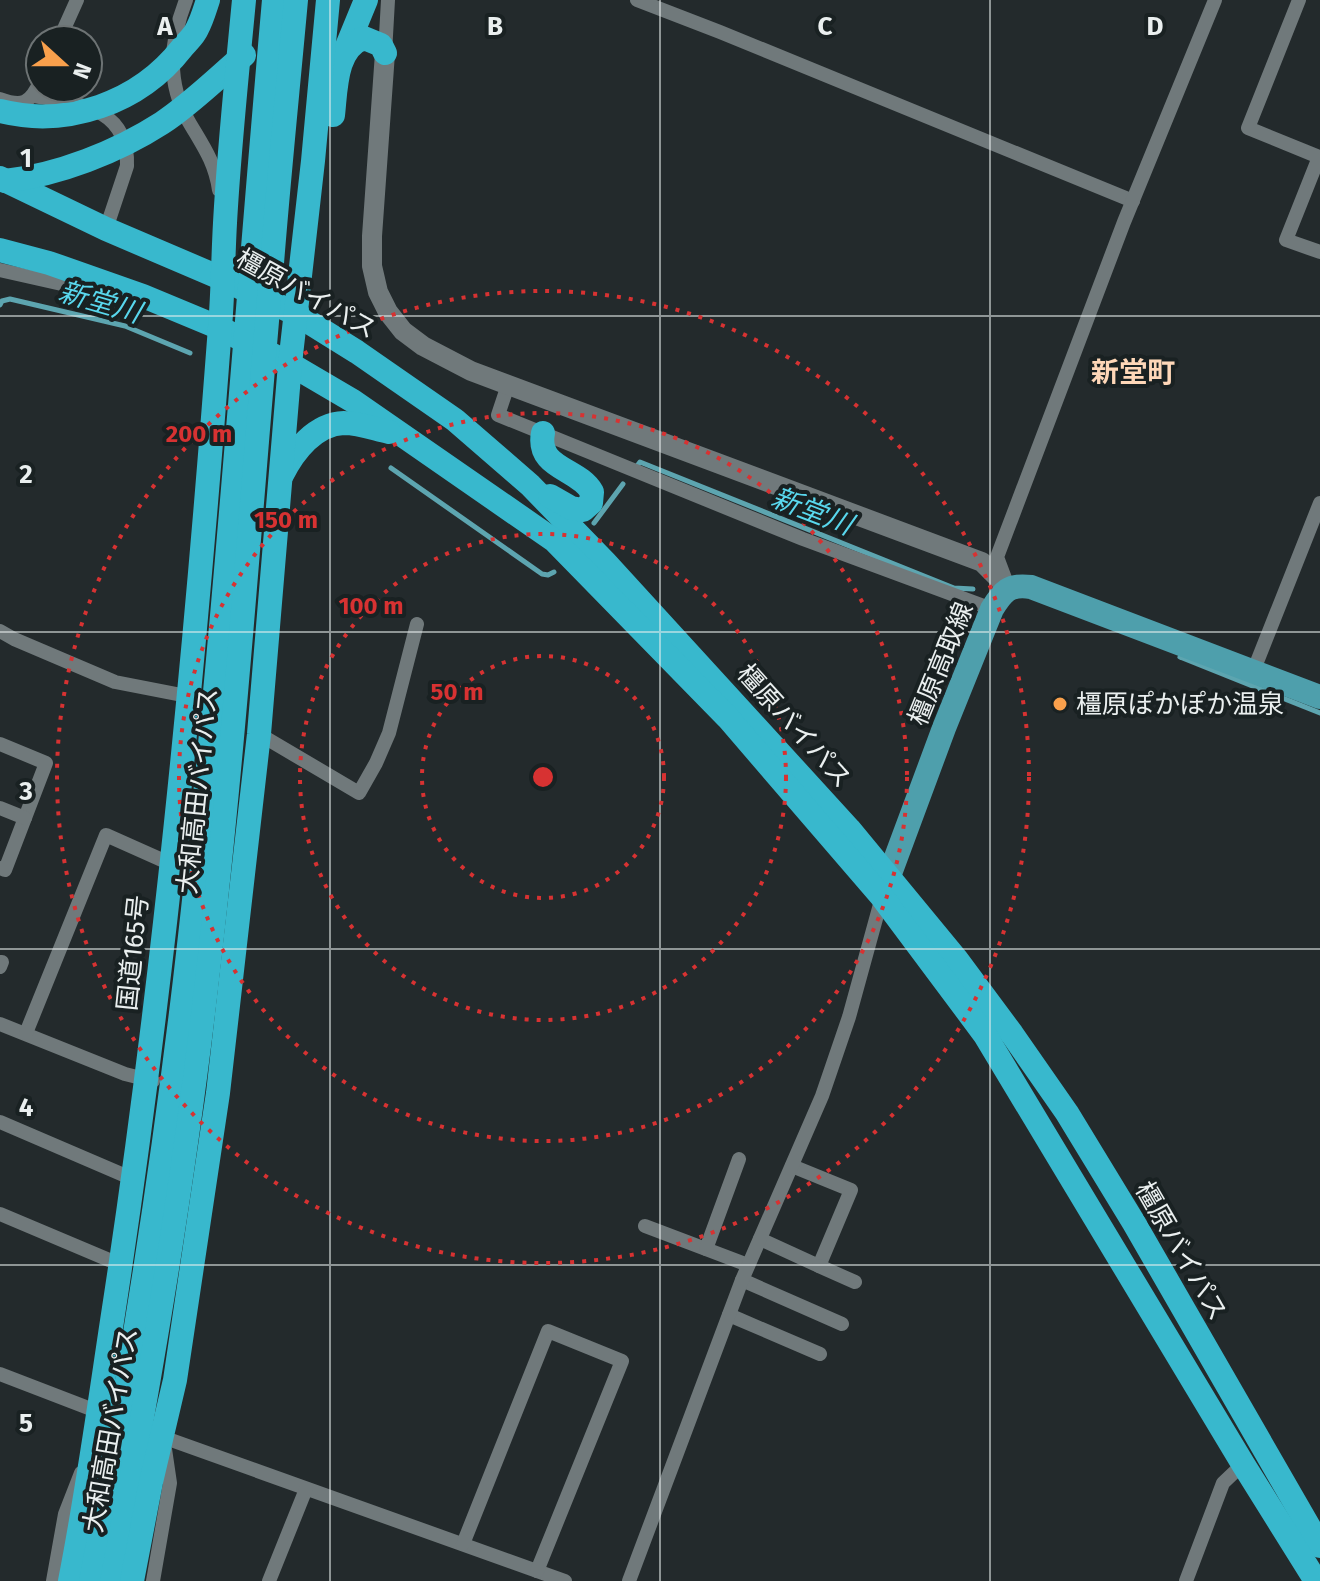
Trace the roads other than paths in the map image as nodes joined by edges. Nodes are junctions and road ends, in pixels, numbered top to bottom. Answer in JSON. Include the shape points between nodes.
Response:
{"nodes":[{"id":1,"x":77,"y":0,"type":"edge"},
{"id":2,"x":186,"y":0,"type":"edge"},
{"id":3,"x":208,"y":0,"type":"edge"},
{"id":4,"x":244,"y":0,"type":"edge"},
{"id":5,"x":274,"y":0,"type":"edge"},
{"id":6,"x":288,"y":0,"type":"edge"},
{"id":7,"x":296,"y":0,"type":"edge"},
{"id":8,"x":328,"y":0,"type":"edge"},
{"id":9,"x":366,"y":0,"type":"edge"},
{"id":10,"x":388,"y":0,"type":"edge"},
{"id":11,"x":637,"y":0,"type":"edge"},
{"id":12,"x":1215,"y":0,"type":"edge"},
{"id":13,"x":1299,"y":0,"type":"edge"},
{"id":14,"x":66,"y":24,"type":"edge"},
{"id":15,"x":335,"y":46,"type":"junction"},
{"id":16,"x":385,"y":53,"type":"junction"},
{"id":17,"x":0,"y":99,"type":"edge"},
{"id":18,"x":24,"y":100,"type":"edge"},
{"id":19,"x":81,"y":104,"type":"edge"},
{"id":20,"x":0,"y":111,"type":"edge"},
{"id":21,"x":0,"y":180,"type":"edge"},
{"id":22,"x":1133,"y":201,"type":"junction"},
{"id":23,"x":225,"y":226,"type":"junction"},
{"id":24,"x":106,"y":229,"type":"junction"},
{"id":25,"x":1320,"y":252,"type":"edge"},
{"id":26,"x":1,"y":268,"type":"edge"},
{"id":27,"x":223,"y":279,"type":"junction"},
{"id":28,"x":246,"y":290,"type":"junction"},
{"id":29,"x":296,"y":314,"type":"junction"},
{"id":30,"x":220,"y":328,"type":"junction"},
{"id":31,"x":290,"y":364,"type":"junction"},
{"id":32,"x":508,"y":385,"type":"junction"},
{"id":33,"x":543,"y":433,"type":"junction"},
{"id":34,"x":403,"y":436,"type":"junction"},
{"id":35,"x":280,"y":481,"type":"junction"},
{"id":36,"x":530,"y":485,"type":"junction"},
{"id":37,"x":1320,"y":503,"type":"edge"},
{"id":38,"x":1008,"y":588,"type":"junction"},
{"id":39,"x":992,"y":609,"type":"junction"},
{"id":40,"x":417,"y":624,"type":"dead end"},
{"id":41,"x":0,"y":631,"type":"edge"},
{"id":42,"x":1253,"y":672,"type":"junction"},
{"id":43,"x":189,"y":695,"type":"junction"},
{"id":44,"x":1320,"y":697,"type":"edge"},
{"id":45,"x":259,"y":729,"type":"junction"},
{"id":46,"x":0,"y":744,"type":"edge"},
{"id":47,"x":0,"y":808,"type":"edge"},
{"id":48,"x":25,"y":818,"type":"junction"},
{"id":49,"x":171,"y":867,"type":"junction"},
{"id":50,"x":0,"y":868,"type":"edge"},
{"id":51,"x":885,"y":887,"type":"junction"},
{"id":52,"x":241,"y":900,"type":"junction"},
{"id":53,"x":0,"y":1024,"type":"edge"},
{"id":54,"x":26,"y":1033,"type":"junction"},
{"id":55,"x":147,"y":1080,"type":"junction"},
{"id":56,"x":218,"y":1093,"type":"junction"},
{"id":57,"x":0,"y":1122,"type":"edge"},
{"id":58,"x":739,"y":1159,"type":"dead end"},
{"id":59,"x":792,"y":1166,"type":"junction"},
{"id":60,"x":133,"y":1179,"type":"junction"},
{"id":61,"x":0,"y":1214,"type":"edge"},
{"id":62,"x":645,"y":1226,"type":"dead end"},
{"id":63,"x":125,"y":1236,"type":"junction"},
{"id":64,"x":760,"y":1239,"type":"junction"},
{"id":65,"x":195,"y":1247,"type":"junction"},
{"id":66,"x":706,"y":1249,"type":"junction"},
{"id":67,"x":121,"y":1265,"type":"junction"},
{"id":68,"x":748,"y":1265,"type":"junction"},
{"id":69,"x":819,"y":1266,"type":"junction"},
{"id":70,"x":742,"y":1280,"type":"junction"},
{"id":71,"x":855,"y":1282,"type":"dead end"},
{"id":72,"x":729,"y":1315,"type":"junction"},
{"id":73,"x":842,"y":1324,"type":"dead end"},
{"id":74,"x":820,"y":1354,"type":"dead end"},
{"id":75,"x":0,"y":1374,"type":"edge"},
{"id":76,"x":98,"y":1412,"type":"junction"},
{"id":77,"x":163,"y":1437,"type":"junction"},
{"id":78,"x":94,"y":1438,"type":"junction"},
{"id":79,"x":1243,"y":1464,"type":"junction"},
{"id":80,"x":306,"y":1489,"type":"junction"},
{"id":81,"x":463,"y":1544,"type":"junction"},
{"id":82,"x":1320,"y":1546,"type":"edge"},
{"id":83,"x":537,"y":1571,"type":"junction"},
{"id":84,"x":53,"y":1581,"type":"edge"},
{"id":85,"x":70,"y":1581,"type":"edge"},
{"id":86,"x":91,"y":1581,"type":"edge"},
{"id":87,"x":112,"y":1581,"type":"edge"},
{"id":88,"x":132,"y":1581,"type":"edge"},
{"id":89,"x":153,"y":1581,"type":"edge"},
{"id":90,"x":269,"y":1581,"type":"edge"},
{"id":91,"x":565,"y":1581,"type":"edge"},
{"id":92,"x":629,"y":1581,"type":"edge"},
{"id":93,"x":1186,"y":1581,"type":"edge"},
{"id":94,"x":1316,"y":1581,"type":"edge"}],
"edges":[{"from":1,"to":14,"type":"street"},
{"from":2,"to":23,"type":"street","via":[[174,35],[172,68],[187,118],[215,168]]},
{"from":3,"to":20,"type":"highway","via":[[197,29],[169,64],[133,92],[90,110],[51,117]]},
{"from":4,"to":23,"type":"highway","name":"国道165号"},
{"from":5,"to":86,"type":"highway","name":"大和高田バイパス","via":[[185,982],[131,1358]]},
{"from":6,"to":21,"type":"highway","via":[[244,54],[163,123],[68,167]]},
{"from":7,"to":87,"type":"highway","name":"大和高田バイパス","via":[[207,983],[171,1242]]},
{"from":8,"to":15,"type":"highway"},
{"from":9,"to":15,"type":"highway"},
{"from":10,"to":16,"type":"street"},
{"from":11,"to":22,"type":"street"},
{"from":12,"to":22,"type":"street"},
{"from":13,"to":25,"type":"street","via":[[1248,128],[1319,157],[1286,240]]},
{"from":15,"to":16,"type":"highway","via":[[364,38],[381,45]]},
{"from":15,"to":28,"type":"highway","via":[[304,98],[289,166]]},
{"from":15,"to":29,"type":"highway","via":[[337,84],[315,239]]},
{"from":16,"to":32,"type":"street","via":[[372,236],[378,292],[403,331],[423,346]]},
{"from":17,"to":18,"type":"street"},
{"from":19,"to":24,"type":"street","via":[[107,117],[122,134],[127,156]]},
{"from":21,"to":24,"type":"highway","name":"橿原バイパス"},
{"from":22,"to":38,"type":"street","via":[[997,557]]},
{"from":23,"to":27,"type":"highway","name":"国道165号"},
{"from":24,"to":27,"type":"highway","name":"橿原バイパス"},
{"from":26,"to":30,"type":"highway","name":"橿原バイパス","via":[[49,263]]},
{"from":27,"to":28,"type":"highway","name":"橿原バイパス"},
{"from":27,"to":30,"type":"highway","name":"国道165号"},
{"from":28,"to":29,"type":"highway","name":"橿原バイパス"},
{"from":28,"to":30,"type":"highway"},
{"from":29,"to":31,"type":"highway"},
{"from":29,"to":36,"type":"highway","name":"橿原バイパス","via":[[455,420]]},
{"from":30,"to":31,"type":"highway","name":"橿原バイパス"},
{"from":30,"to":43,"type":"highway","name":"国道165号"},
{"from":31,"to":34,"type":"highway","name":"橿原バイパス"},
{"from":31,"to":35,"type":"highway"},
{"from":32,"to":33,"type":"street","via":[[498,415]]},
{"from":32,"to":38,"type":"street","via":[[982,562]]},
{"from":33,"to":36,"type":"highway","via":[[548,457],[590,487],[591,503],[583,510],[571,508]]},
{"from":33,"to":39,"type":"street"},
{"from":34,"to":35,"type":"highway","via":[[353,424],[330,426],[302,445]]},
{"from":34,"to":51,"type":"highway","name":"橿原バイパス","via":[[555,541]]},
{"from":35,"to":45,"type":"highway"},
{"from":36,"to":51,"type":"highway","name":"橿原バイパス","via":[[849,829]]},
{"from":37,"to":42,"type":"street"},
{"from":38,"to":39,"type":"main road","name":"橿原高取線"},
{"from":38,"to":42,"type":"main road","name":"橿原高取線","via":[[1031,587]]},
{"from":39,"to":51,"type":"main road","name":"橿原高取線"},
{"from":40,"to":45,"type":"street","via":[[389,733],[359,793]]},
{"from":41,"to":43,"type":"street","via":[[115,682]]},
{"from":42,"to":44,"type":"main road","name":"橿原高取線"},
{"from":43,"to":45,"type":"street"},
{"from":43,"to":49,"type":"highway","name":"国道165号"},
{"from":45,"to":52,"type":"highway"},
{"from":46,"to":48,"type":"street","via":[[46,763]]},
{"from":47,"to":48,"type":"street"},
{"from":48,"to":50,"type":"street","via":[[5,870]]},
{"from":49,"to":52,"type":"street"},
{"from":49,"to":54,"type":"street","via":[[106,835]]},
{"from":49,"to":55,"type":"highway","name":"国道165号"},
{"from":51,"to":59,"type":"street","via":[[836,1056]]},
{"from":51,"to":79,"type":"highway","name":"橿原バイパス","via":[[985,1035]]},
{"from":51,"to":82,"type":"highway","name":"橿原バイパス","via":[[957,960],[1067,1113]]},
{"from":52,"to":56,"type":"highway"},
{"from":53,"to":54,"type":"street"},
{"from":54,"to":55,"type":"street"},
{"from":55,"to":56,"type":"street"},
{"from":55,"to":60,"type":"highway","name":"国道165号"},
{"from":56,"to":65,"type":"highway"},
{"from":57,"to":60,"type":"street"},
{"from":58,"to":66,"type":"street"},
{"from":59,"to":64,"type":"street"},
{"from":59,"to":69,"type":"street","via":[[851,1190]]},
{"from":60,"to":63,"type":"highway","name":"国道165号"},
{"from":61,"to":67,"type":"street"},
{"from":62,"to":66,"type":"street"},
{"from":63,"to":65,"type":"street"},
{"from":63,"to":67,"type":"highway","name":"国道165号"},
{"from":64,"to":68,"type":"street"},
{"from":64,"to":69,"type":"street"},
{"from":65,"to":77,"type":"highway"},
{"from":66,"to":68,"type":"street"},
{"from":67,"to":76,"type":"highway","name":"国道165号"},
{"from":68,"to":70,"type":"street"},
{"from":69,"to":71,"type":"street"},
{"from":70,"to":72,"type":"street"},
{"from":70,"to":73,"type":"street"},
{"from":72,"to":74,"type":"street"},
{"from":72,"to":92,"type":"street"},
{"from":75,"to":76,"type":"street"},
{"from":76,"to":77,"type":"street"},
{"from":76,"to":78,"type":"highway","name":"国道165号"},
{"from":77,"to":80,"type":"street"},
{"from":77,"to":88,"type":"highway"},
{"from":77,"to":89,"type":"street","via":[[170,1483]]},
{"from":78,"to":84,"type":"street","via":[[65,1514]]},
{"from":78,"to":85,"type":"highway","name":"国道165号"},
{"from":79,"to":93,"type":"street","via":[[1223,1483]]},
{"from":79,"to":94,"type":"highway","name":"橿原バイパス"},
{"from":80,"to":81,"type":"street"},
{"from":80,"to":90,"type":"street"},
{"from":81,"to":83,"type":"street"},
{"from":81,"to":83,"type":"street","via":[[548,1331],[622,1361]]},
{"from":83,"to":91,"type":"street"}]}
